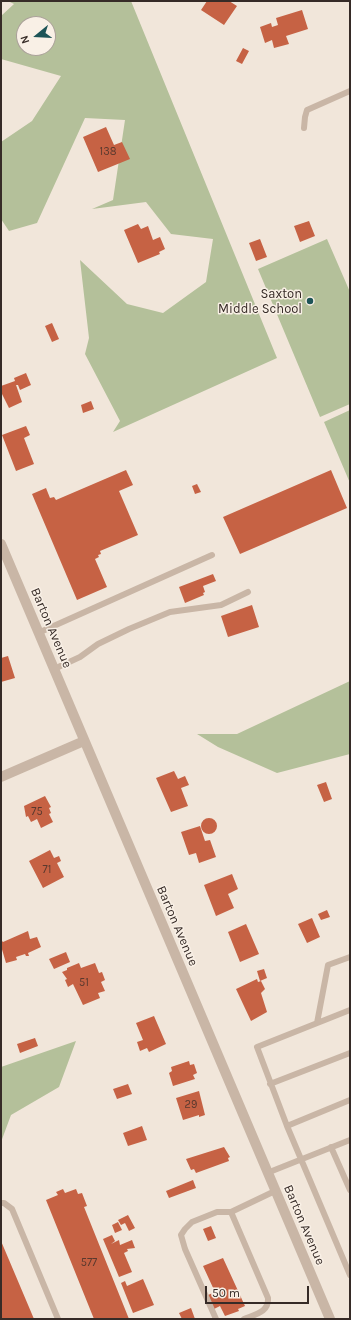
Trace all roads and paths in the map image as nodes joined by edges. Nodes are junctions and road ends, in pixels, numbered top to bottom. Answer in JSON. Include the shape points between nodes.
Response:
{"nodes":[{"id":1,"x":350,"y":91,"type":"edge"},
{"id":2,"x":304,"y":128,"type":"dead end"},
{"id":3,"x":1,"y":544,"type":"edge"},
{"id":4,"x":212,"y":554,"type":"dead end"},
{"id":5,"x":248,"y":592,"type":"dead end"},
{"id":6,"x":38,"y":633,"type":"junction"},
{"id":7,"x":54,"y":669,"type":"junction"},
{"id":8,"x":84,"y":741,"type":"junction"},
{"id":9,"x":1,"y":777,"type":"edge"},
{"id":10,"x":350,"y":957,"type":"edge"},
{"id":11,"x":350,"y":1010,"type":"edge"},
{"id":12,"x":317,"y":1023,"type":"junction"},
{"id":13,"x":350,"y":1052,"type":"edge"},
{"id":14,"x":270,"y":1084,"type":"junction"},
{"id":15,"x":350,"y":1100,"type":"edge"},
{"id":16,"x":286,"y":1126,"type":"junction"},
{"id":17,"x":350,"y":1140,"type":"edge"},
{"id":18,"x":331,"y":1147,"type":"junction"},
{"id":19,"x":300,"y":1159,"type":"junction"},
{"id":20,"x":267,"y":1173,"type":"junction"},
{"id":21,"x":350,"y":1190,"type":"edge"},
{"id":22,"x":275,"y":1191,"type":"junction"},
{"id":23,"x":1,"y":1203,"type":"edge"},
{"id":24,"x":231,"y":1212,"type":"junction"},
{"id":25,"x":350,"y":1275,"type":"edge"},
{"id":26,"x":58,"y":1319,"type":"edge"},
{"id":27,"x":216,"y":1319,"type":"edge"},
{"id":28,"x":244,"y":1319,"type":"edge"},
{"id":29,"x":330,"y":1319,"type":"edge"}],
"edges":[{"from":1,"to":2,"type":"lane","via":[[307,110]]},
{"from":3,"to":6,"type":"street","name":"Barton Avenue"},
{"from":4,"to":6,"type":"lane"},
{"from":5,"to":7,"type":"lane","via":[[220,606],[170,612],[98,644],[80,657]]},
{"from":6,"to":7,"type":"street","name":"Barton Avenue"},
{"from":7,"to":8,"type":"street","name":"Barton Avenue"},
{"from":8,"to":9,"type":"street"},
{"from":8,"to":20,"type":"street","name":"Barton Avenue"},
{"from":10,"to":12,"type":"lane","via":[[328,965]]},
{"from":11,"to":12,"type":"lane"},
{"from":12,"to":14,"type":"lane","via":[[257,1047]]},
{"from":13,"to":14,"type":"lane"},
{"from":14,"to":16,"type":"lane"},
{"from":15,"to":16,"type":"lane"},
{"from":16,"to":19,"type":"lane"},
{"from":17,"to":18,"type":"lane"},
{"from":18,"to":19,"type":"lane"},
{"from":18,"to":21,"type":"lane"},
{"from":19,"to":20,"type":"lane"},
{"from":19,"to":25,"type":"lane"},
{"from":20,"to":22,"type":"street","name":"Barton Avenue"},
{"from":22,"to":24,"type":"lane"},
{"from":22,"to":29,"type":"street","name":"Barton Avenue"},
{"from":23,"to":26,"type":"lane","via":[[12,1209]]},
{"from":24,"to":27,"type":"lane","via":[[217,1212],[192,1222],[181,1235]]},
{"from":24,"to":28,"type":"lane","via":[[268,1298],[265,1310]]}]}
